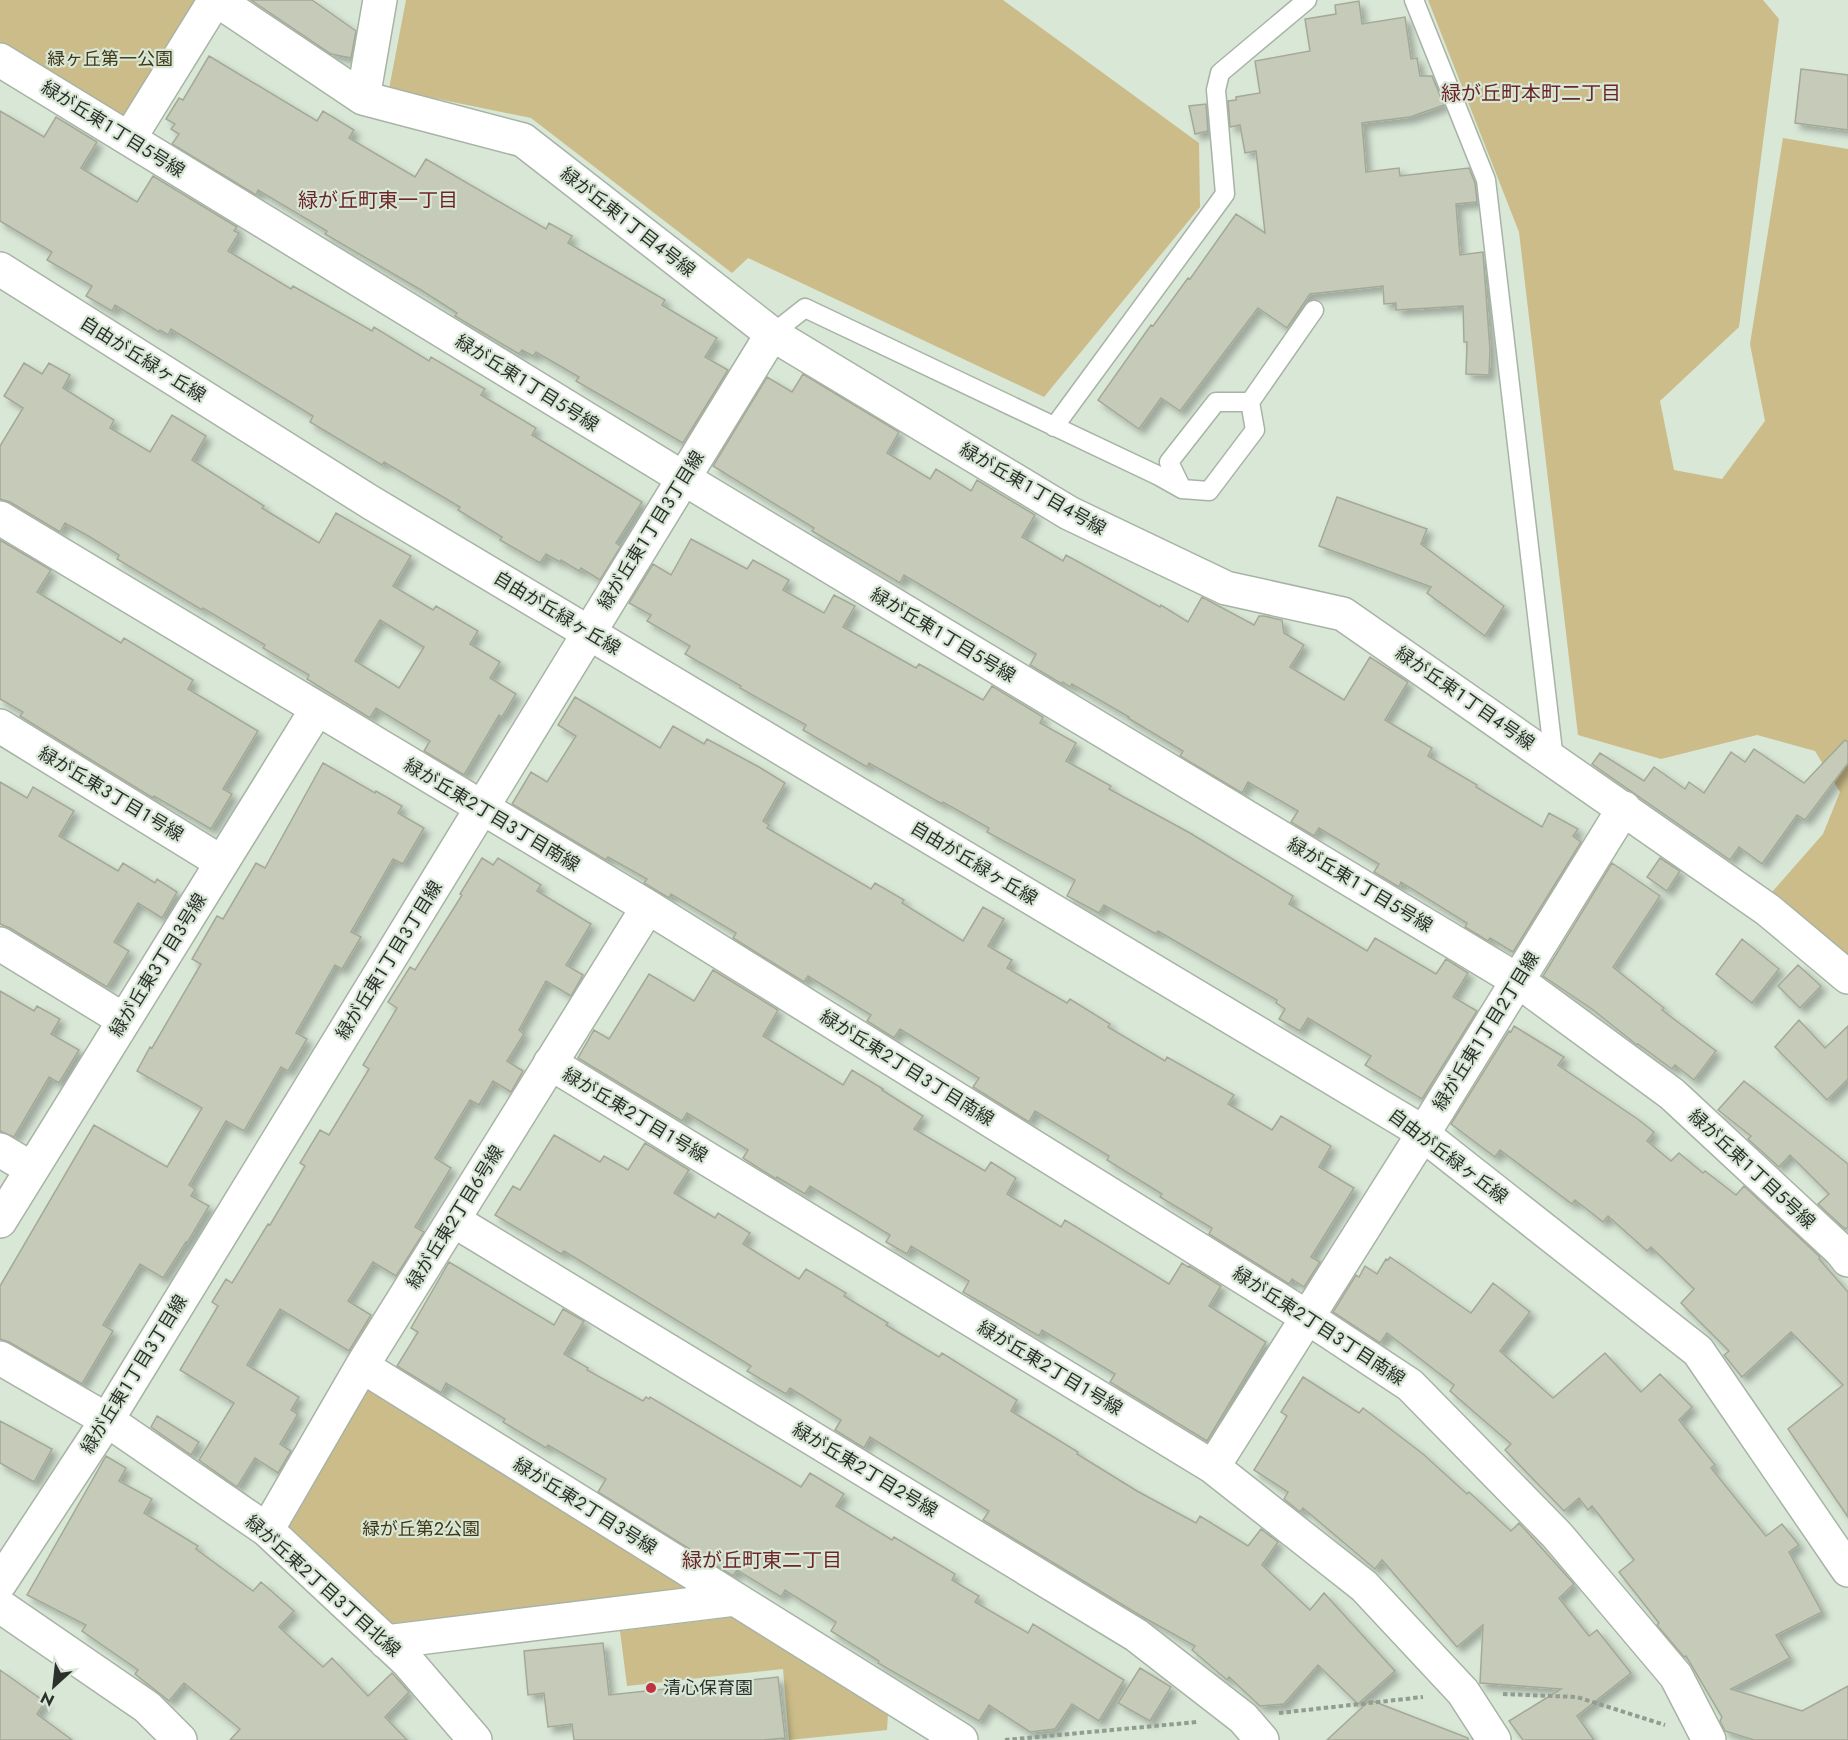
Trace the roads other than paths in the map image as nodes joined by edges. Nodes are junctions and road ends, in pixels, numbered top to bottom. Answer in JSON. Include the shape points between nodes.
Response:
{"nodes":[{"id":1,"x":216,"y":0,"type":"edge"},
{"id":2,"x":380,"y":0,"type":"edge"},
{"id":3,"x":1308,"y":0,"type":"edge"},
{"id":4,"x":1413,"y":0,"type":"edge"},
{"id":5,"x":0,"y":60,"type":"edge"},
{"id":6,"x":363,"y":98,"type":"junction"},
{"id":7,"x":129,"y":139,"type":"junction"},
{"id":8,"x":0,"y":269,"type":"edge"},
{"id":9,"x":1314,"y":310,"type":"dead end"},
{"id":10,"x":772,"y":334,"type":"junction"},
{"id":11,"x":1250,"y":402,"type":"junction"},
{"id":12,"x":1054,"y":427,"type":"junction"},
{"id":13,"x":683,"y":478,"type":"junction"},
{"id":14,"x":1182,"y":489,"type":"junction"},
{"id":15,"x":0,"y":518,"type":"edge"},
{"id":16,"x":588,"y":632,"type":"junction"},
{"id":17,"x":317,"y":709,"type":"junction"},
{"id":18,"x":0,"y":726,"type":"edge"},
{"id":19,"x":1554,"y":760,"type":"junction"},
{"id":20,"x":1624,"y":808,"type":"junction"},
{"id":21,"x":482,"y":809,"type":"junction"},
{"id":22,"x":221,"y":862,"type":"junction"},
{"id":23,"x":648,"y":907,"type":"junction"},
{"id":24,"x":0,"y":944,"type":"edge"},
{"id":25,"x":1848,"y":977,"type":"edge"},
{"id":26,"x":1518,"y":980,"type":"junction"},
{"id":27,"x":124,"y":1020,"type":"junction"},
{"id":28,"x":550,"y":1063,"type":"junction"},
{"id":29,"x":1423,"y":1134,"type":"junction"},
{"id":30,"x":0,"y":1150,"type":"edge"},
{"id":31,"x":32,"y":1169,"type":"junction"},
{"id":32,"x":453,"y":1220,"type":"junction"},
{"id":33,"x":0,"y":1221,"type":"edge"},
{"id":34,"x":1846,"y":1254,"type":"edge"},
{"id":35,"x":1307,"y":1317,"type":"junction"},
{"id":36,"x":0,"y":1358,"type":"edge"},
{"id":37,"x":362,"y":1366,"type":"junction"},
{"id":38,"x":107,"y":1420,"type":"junction"},
{"id":39,"x":1213,"y":1467,"type":"junction"},
{"id":40,"x":267,"y":1530,"type":"junction"},
{"id":41,"x":1848,"y":1570,"type":"edge"},
{"id":42,"x":0,"y":1583,"type":"edge"},
{"id":43,"x":735,"y":1599,"type":"junction"},
{"id":44,"x":0,"y":1606,"type":"edge"},
{"id":45,"x":386,"y":1642,"type":"junction"},
{"id":46,"x":1252,"y":1729,"type":"edge"},
{"id":47,"x":180,"y":1740,"type":"edge"},
{"id":48,"x":475,"y":1740,"type":"edge"},
{"id":49,"x":961,"y":1740,"type":"edge"},
{"id":50,"x":1494,"y":1740,"type":"edge"},
{"id":51,"x":1709,"y":1740,"type":"edge"}],
"edges":[{"from":1,"to":6,"type":"street","name":"緑が丘東１丁目４号線"},
{"from":1,"to":7,"type":"street"},
{"from":2,"to":6,"type":"street"},
{"from":3,"to":12,"type":"lane","via":[[1220,74],[1216,90],[1225,194]]},
{"from":4,"to":19,"type":"lane","via":[[1486,180]]},
{"from":5,"to":7,"type":"street","name":"緑が丘東１丁目５号線"},
{"from":6,"to":10,"type":"street","name":"緑が丘東１丁目４号線","via":[[523,140]]},
{"from":7,"to":13,"type":"street","name":"緑が丘東１丁目５号線"},
{"from":8,"to":16,"type":"street","name":"自由が丘緑ヶ丘線","via":[[370,502]]},
{"from":9,"to":11,"type":"lane"},
{"from":10,"to":12,"type":"lane","via":[[805,308]]},
{"from":10,"to":13,"type":"street","name":"緑が丘東１丁目３丁目線"},
{"from":10,"to":19,"type":"street","name":"緑が丘東１丁目４号線","via":[[1069,513],[1226,588],[1343,614]]},
{"from":11,"to":14,"type":"lane","via":[[1255,430],[1209,491]]},
{"from":11,"to":14,"type":"lane","via":[[1216,402],[1169,462]]},
{"from":12,"to":14,"type":"lane"},
{"from":13,"to":16,"type":"street","name":"緑が丘東１丁目３丁目線"},
{"from":13,"to":26,"type":"street","name":"緑が丘東１丁目５号線"},
{"from":15,"to":17,"type":"street","name":"緑が丘東２丁目３丁目南線"},
{"from":16,"to":21,"type":"street","name":"緑が丘東１丁目３丁目線"},
{"from":16,"to":29,"type":"street","name":"自由が丘緑ヶ丘線"},
{"from":17,"to":21,"type":"street","name":"緑が丘東２丁目３丁目南線"},
{"from":17,"to":22,"type":"street","name":"緑が丘東３丁目３号線"},
{"from":18,"to":22,"type":"street","name":"緑が丘東３丁目１号線"},
{"from":19,"to":20,"type":"street","name":"緑が丘東１丁目４号線"},
{"from":20,"to":25,"type":"street","name":"緑が丘東１丁目４号線","via":[[1768,910]]},
{"from":20,"to":26,"type":"street","name":"緑が丘東１丁目２丁目線"},
{"from":21,"to":23,"type":"street","name":"緑が丘東２丁目３丁目南線"},
{"from":21,"to":38,"type":"street","name":"緑が丘東１丁目３丁目線"},
{"from":22,"to":27,"type":"street","name":"緑が丘東３丁目３号線"},
{"from":23,"to":28,"type":"street","name":"緑が丘東２丁目６号線"},
{"from":23,"to":35,"type":"street","name":"緑が丘東２丁目３丁目南線"},
{"from":24,"to":27,"type":"street"},
{"from":26,"to":29,"type":"street","name":"緑が丘東１丁目２丁目線"},
{"from":26,"to":34,"type":"street","name":"緑が丘東１丁目５号線","via":[[1672,1094]]},
{"from":27,"to":31,"type":"street","name":"緑が丘東３丁目３号線"},
{"from":28,"to":32,"type":"street","name":"緑が丘東２丁目６号線"},
{"from":28,"to":39,"type":"street","name":"緑が丘東２丁目１号線"},
{"from":29,"to":35,"type":"street","name":"緑が丘東１丁目２丁目線"},
{"from":29,"to":41,"type":"street","name":"自由が丘緑ヶ丘線","via":[[1698,1351]]},
{"from":30,"to":31,"type":"street"},
{"from":31,"to":33,"type":"street","name":"緑が丘東３丁目３号線"},
{"from":32,"to":37,"type":"street","name":"緑が丘東２丁目６号線"},
{"from":32,"to":46,"type":"street","name":"緑が丘東２丁目２号線","via":[[1136,1635]]},
{"from":35,"to":39,"type":"street","name":"緑が丘東１丁目２丁目線"},
{"from":35,"to":51,"type":"street","name":"緑が丘東２丁目３丁目南線","via":[[1410,1385],[1557,1534],[1676,1676]]},
{"from":36,"to":38,"type":"street","name":"緑が丘東２丁目３丁目北線"},
{"from":37,"to":40,"type":"street","name":"緑が丘東２丁目６号線"},
{"from":37,"to":43,"type":"street","name":"緑が丘東２丁目３号線"},
{"from":38,"to":40,"type":"street","name":"緑が丘東２丁目３丁目北線"},
{"from":38,"to":42,"type":"street","name":"緑が丘東１丁目３丁目線"},
{"from":39,"to":50,"type":"street","name":"緑が丘東２丁目１号線","via":[[1364,1586],[1462,1692]]},
{"from":40,"to":45,"type":"street","name":"緑が丘東２丁目３丁目北線"},
{"from":43,"to":45,"type":"street"},
{"from":43,"to":49,"type":"street","name":"緑が丘東２丁目３号線"},
{"from":44,"to":47,"type":"street","via":[[147,1707]]},
{"from":45,"to":48,"type":"street","name":"緑が丘東２丁目３丁目北線"}]}
